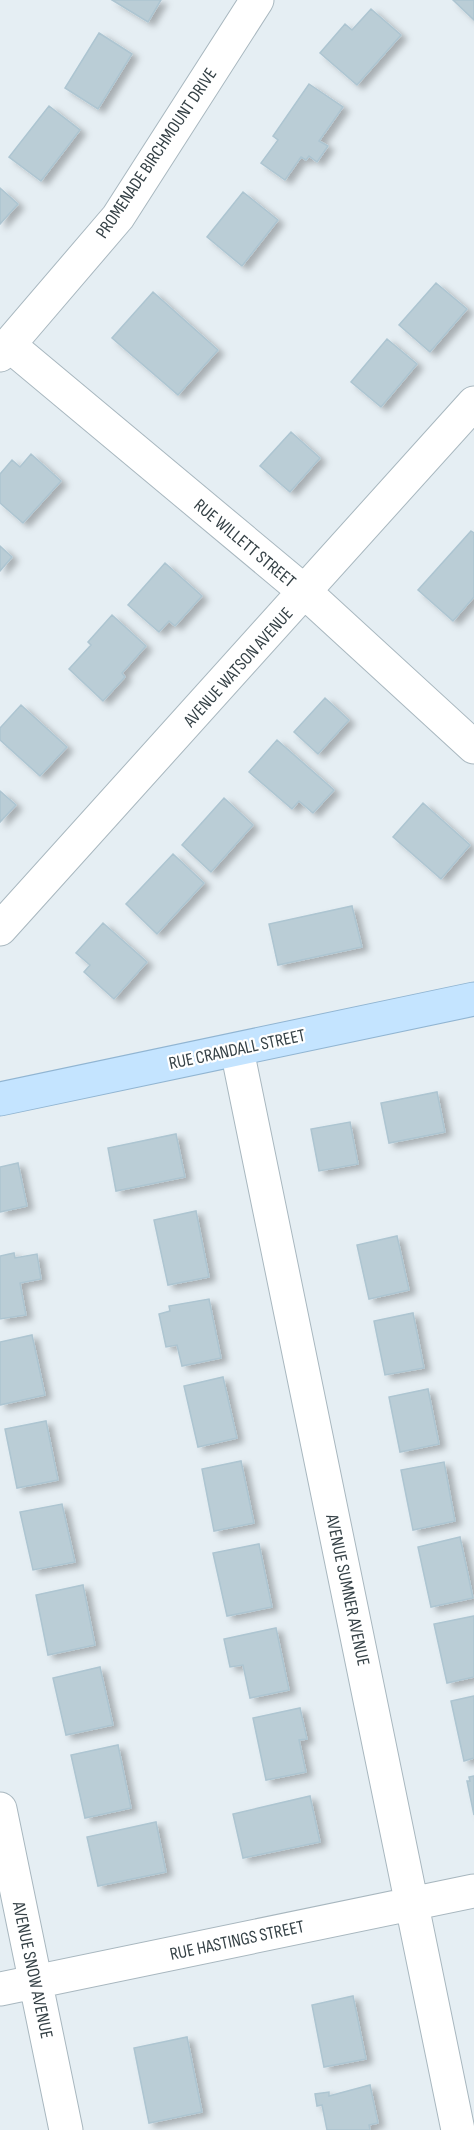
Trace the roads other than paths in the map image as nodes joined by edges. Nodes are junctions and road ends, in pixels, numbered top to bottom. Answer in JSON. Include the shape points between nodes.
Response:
{"nodes":[{"id":1,"x":257,"y":0,"type":"edge"},
{"id":2,"x":4,"y":350,"type":"edge"},
{"id":3,"x":474,"y":403,"type":"edge"},
{"id":4,"x":305,"y":592,"type":"junction"},
{"id":5,"x":474,"y":747,"type":"edge"},
{"id":6,"x":0,"y":929,"type":"edge"},
{"id":7,"x":474,"y":999,"type":"edge"},
{"id":8,"x":237,"y":1050,"type":"junction"},
{"id":9,"x":0,"y":1099,"type":"edge"},
{"id":10,"x":0,"y":1809,"type":"edge"},
{"id":11,"x":474,"y":1892,"type":"edge"},
{"id":12,"x":412,"y":1905,"type":"junction"},
{"id":13,"x":35,"y":1982,"type":"junction"},
{"id":14,"x":0,"y":1989,"type":"edge"},
{"id":15,"x":66,"y":2130,"type":"edge"},
{"id":16,"x":458,"y":2130,"type":"edge"}],
"edges":[{"from":1,"to":2,"type":"street","name":"PROMENADE BIRCHMOUNT DRIVE","via":[[118,217]]},
{"from":2,"to":4,"type":"street","name":"RUE WILLETT STREET"},
{"from":3,"to":4,"type":"street","name":"AVENUE WATSON AVENUE"},
{"from":4,"to":5,"type":"street","name":"RUE WILLETT STREET"},
{"from":4,"to":6,"type":"street","name":"AVENUE WATSON AVENUE"},
{"from":7,"to":8,"type":"street","name":"RUE CRANDALL STREET"},
{"from":8,"to":9,"type":"street","name":"RUE CRANDALL STREET"},
{"from":8,"to":12,"type":"street","name":"AVENUE SUMNER AVENUE"},
{"from":10,"to":13,"type":"street","name":"AVENUE SNOW AVENUE"},
{"from":11,"to":12,"type":"street","name":"RUE HASTINGS STREET"},
{"from":12,"to":13,"type":"street","name":"RUE HASTINGS STREET"},
{"from":12,"to":16,"type":"street","name":"AVENUE SUMNER AVENUE"},
{"from":13,"to":14,"type":"street","name":"RUE HASTINGS STREET"},
{"from":13,"to":15,"type":"street","name":"AVENUE SNOW AVENUE"}]}
